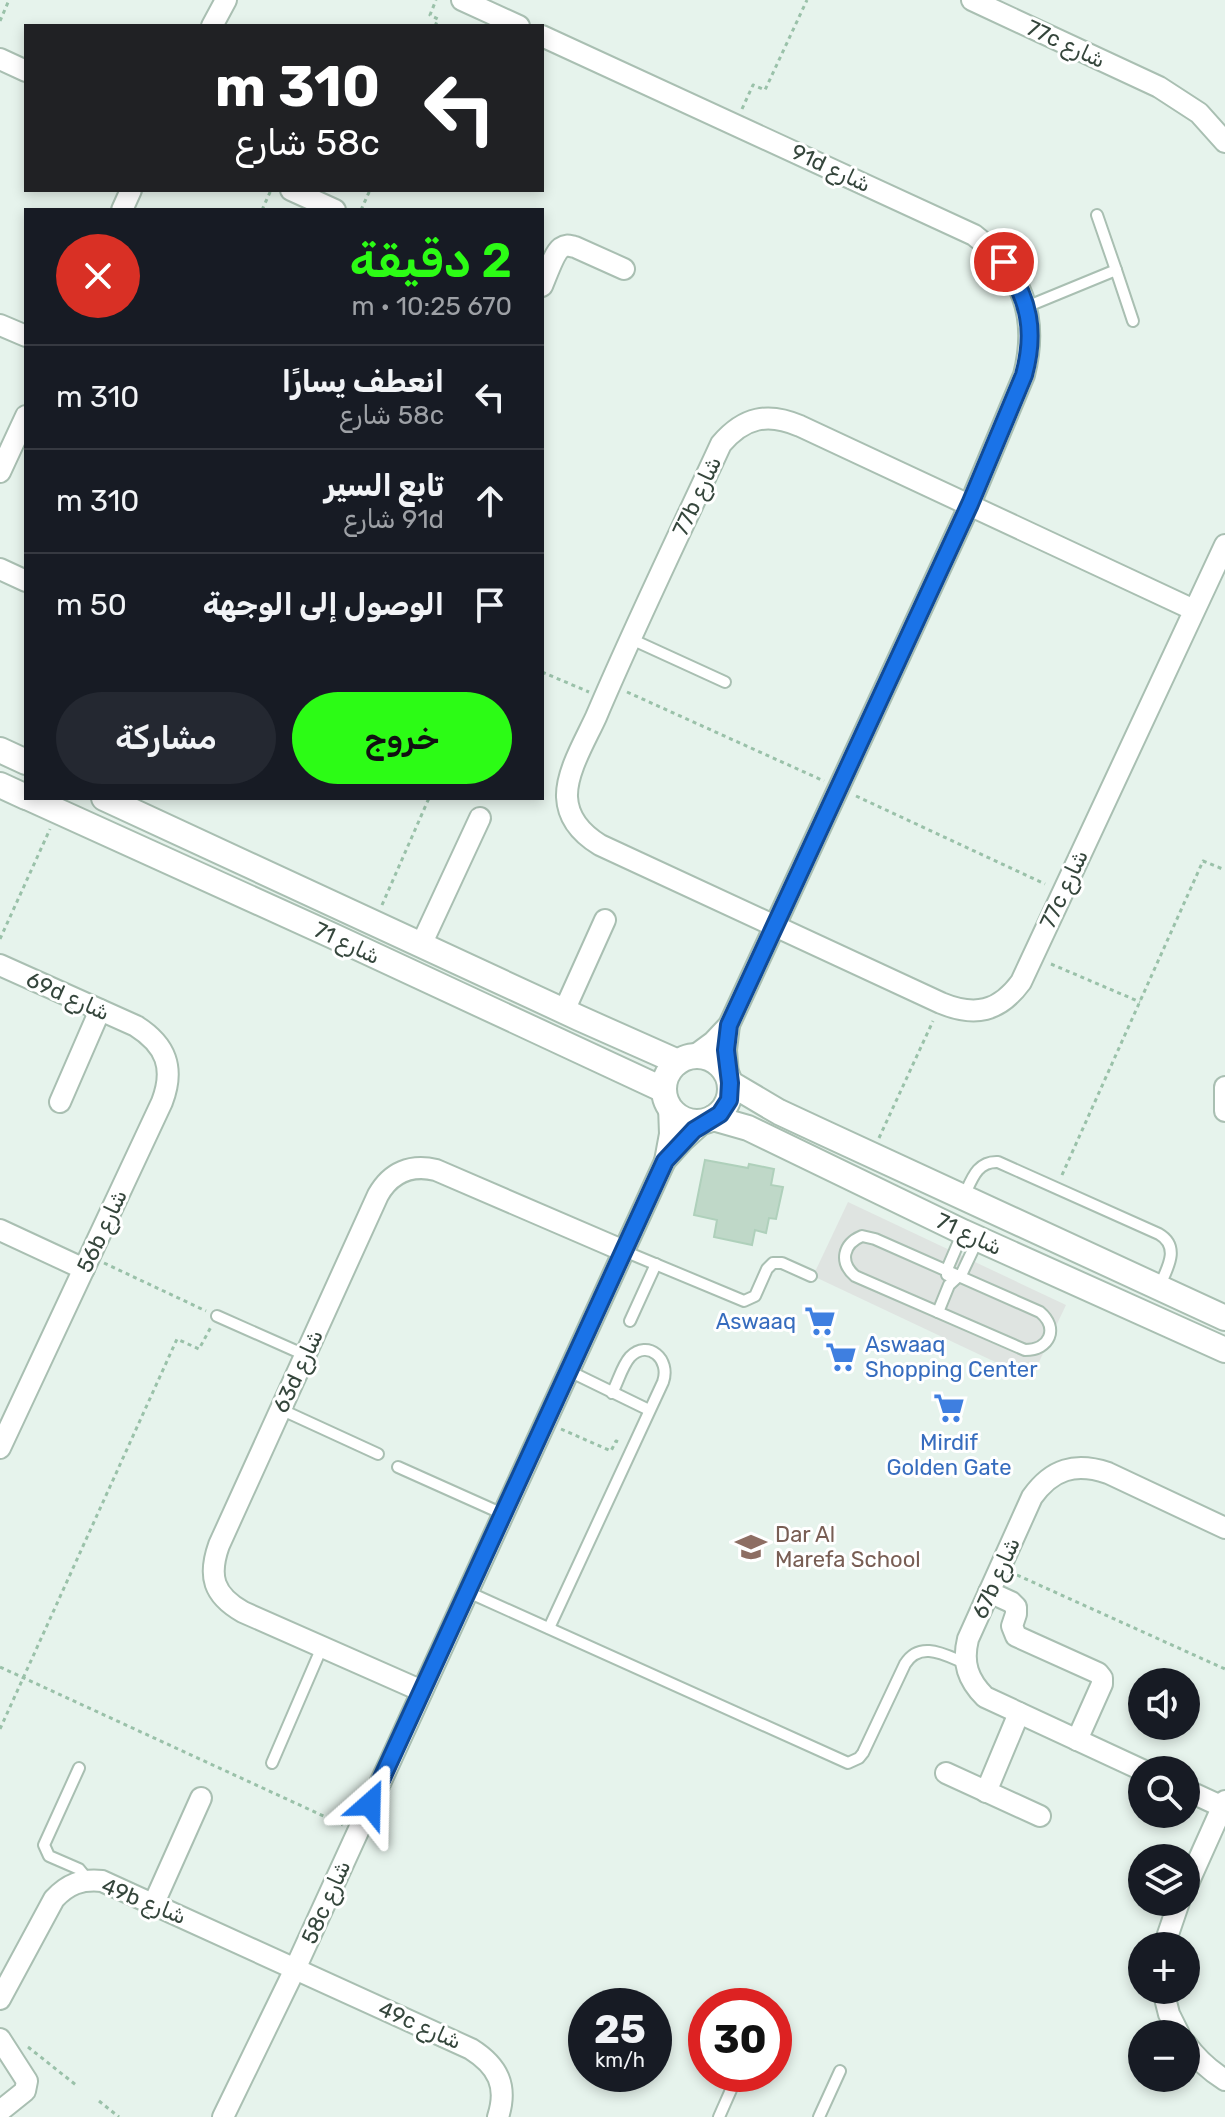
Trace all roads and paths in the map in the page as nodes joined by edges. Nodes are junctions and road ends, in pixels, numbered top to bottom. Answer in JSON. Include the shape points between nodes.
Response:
{"nodes":[{"id":1,"x":9,"y":0,"type":"edge"},
{"id":2,"x":436,"y":0,"type":"edge"},
{"id":3,"x":462,"y":0,"type":"edge"},
{"id":4,"x":807,"y":0,"type":"edge"},
{"id":5,"x":972,"y":0,"type":"edge"},
{"id":6,"x":0,"y":21,"type":"edge"},
{"id":7,"x":436,"y":24,"type":"edge"},
{"id":8,"x":515,"y":24,"type":"edge"},
{"id":9,"x":544,"y":37,"type":"edge"},
{"id":10,"x":0,"y":59,"type":"edge"},
{"id":11,"x":24,"y":70,"type":"edge"},
{"id":12,"x":1159,"y":87,"type":"junction"},
{"id":13,"x":735,"y":124,"type":"junction"},
{"id":14,"x":1225,"y":134,"type":"edge"},
{"id":15,"x":1225,"y":142,"type":"edge"},
{"id":16,"x":295,"y":192,"type":"edge"},
{"id":17,"x":331,"y":208,"type":"edge"},
{"id":18,"x":1097,"y":215,"type":"dead end"},
{"id":19,"x":624,"y":269,"type":"dead end"},
{"id":20,"x":1116,"y":270,"type":"junction"},
{"id":21,"x":544,"y":282,"type":"edge"},
{"id":22,"x":1026,"y":307,"type":"junction"},
{"id":23,"x":1133,"y":321,"type":"dead end"},
{"id":24,"x":0,"y":325,"type":"edge"},
{"id":25,"x":24,"y":335,"type":"edge"},
{"id":26,"x":24,"y":420,"type":"edge"},
{"id":27,"x":0,"y":472,"type":"edge"},
{"id":28,"x":970,"y":504,"type":"junction"},
{"id":29,"x":1225,"y":545,"type":"edge"},
{"id":30,"x":0,"y":569,"type":"edge"},
{"id":31,"x":24,"y":580,"type":"edge"},
{"id":32,"x":1194,"y":610,"type":"junction"},
{"id":33,"x":631,"y":639,"type":"junction"},
{"id":34,"x":544,"y":673,"type":"edge"},
{"id":35,"x":725,"y":682,"type":"dead end"},
{"id":36,"x":603,"y":699,"type":"junction"},
{"id":37,"x":0,"y":750,"type":"edge"},
{"id":38,"x":24,"y":761,"type":"edge"},
{"id":39,"x":0,"y":785,"type":"edge"},
{"id":40,"x":24,"y":795,"type":"edge"},
{"id":41,"x":34,"y":800,"type":"edge"},
{"id":42,"x":108,"y":800,"type":"edge"},
{"id":43,"x":428,"y":800,"type":"edge"},
{"id":44,"x":58,"y":811,"type":"junction"},
{"id":45,"x":480,"y":818,"type":"dead end"},
{"id":46,"x":1225,"y":870,"type":"edge"},
{"id":47,"x":605,"y":920,"type":"dead end"},
{"id":48,"x":373,"y":923,"type":"junction"},
{"id":49,"x":774,"y":926,"type":"junction"},
{"id":50,"x":0,"y":939,"type":"edge"},
{"id":51,"x":421,"y":945,"type":"junction"},
{"id":52,"x":1033,"y":957,"type":"junction"},
{"id":53,"x":0,"y":965,"type":"edge"},
{"id":54,"x":1140,"y":1002,"type":"junction"},
{"id":55,"x":941,"y":1003,"type":"junction"},
{"id":56,"x":100,"y":1010,"type":"junction"},
{"id":57,"x":564,"y":1011,"type":"junction"},
{"id":58,"x":729,"y":1025,"type":"junction"},
{"id":59,"x":136,"y":1026,"type":"joint"},
{"id":60,"x":686,"y":1059,"type":"junction"},
{"id":61,"x":729,"y":1079,"type":"junction"},
{"id":62,"x":1225,"y":1087,"type":"edge"},
{"id":63,"x":666,"y":1098,"type":"junction"},
{"id":64,"x":60,"y":1102,"type":"dead end"},
{"id":65,"x":1225,"y":1111,"type":"edge"},
{"id":66,"x":709,"y":1120,"type":"junction"},
{"id":67,"x":871,"y":1155,"type":"junction"},
{"id":68,"x":665,"y":1161,"type":"junction"},
{"id":69,"x":1056,"y":1188,"type":"junction"},
{"id":70,"x":963,"y":1198,"type":"junction"},
{"id":71,"x":0,"y":1230,"type":"edge"},
{"id":72,"x":970,"y":1236,"type":"junction"},
{"id":73,"x":624,"y":1251,"type":"junction"},
{"id":74,"x":87,"y":1263,"type":"junction"},
{"id":75,"x":656,"y":1264,"type":"junction"},
{"id":76,"x":947,"y":1272,"type":"junction"},
{"id":77,"x":811,"y":1276,"type":"dead end"},
{"id":78,"x":959,"y":1277,"type":"junction"},
{"id":79,"x":949,"y":1285,"type":"junction"},
{"id":80,"x":1159,"y":1287,"type":"junction"},
{"id":81,"x":938,"y":1312,"type":"junction"},
{"id":82,"x":217,"y":1316,"type":"junction"},
{"id":83,"x":1225,"y":1318,"type":"edge"},
{"id":84,"x":630,"y":1321,"type":"dead end"},
{"id":85,"x":1225,"y":1350,"type":"edge"},
{"id":86,"x":305,"y":1355,"type":"junction"},
{"id":87,"x":569,"y":1371,"type":"junction"},
{"id":88,"x":612,"y":1393,"type":"junction"},
{"id":89,"x":280,"y":1409,"type":"junction"},
{"id":90,"x":649,"y":1410,"type":"junction"},
{"id":91,"x":549,"y":1415,"type":"junction"},
{"id":92,"x":2,"y":1445,"type":"edge"},
{"id":93,"x":632,"y":1448,"type":"junction"},
{"id":94,"x":378,"y":1454,"type":"dead end"},
{"id":95,"x":398,"y":1467,"type":"dead end"},
{"id":96,"x":503,"y":1514,"type":"junction"},
{"id":97,"x":1225,"y":1528,"type":"edge"},
{"id":98,"x":1000,"y":1568,"type":"junction"},
{"id":99,"x":468,"y":1592,"type":"junction"},
{"id":100,"x":989,"y":1592,"type":"junction"},
{"id":101,"x":549,"y":1628,"type":"junction"},
{"id":102,"x":322,"y":1647,"type":"junction"},
{"id":103,"x":965,"y":1663,"type":"junction"},
{"id":104,"x":0,"y":1667,"type":"edge"},
{"id":105,"x":1225,"y":1669,"type":"edge"},
{"id":106,"x":23,"y":1677,"type":"junction"},
{"id":107,"x":422,"y":1691,"type":"junction"},
{"id":108,"x":1019,"y":1713,"type":"junction"},
{"id":109,"x":0,"y":1729,"type":"edge"},
{"id":110,"x":1077,"y":1740,"type":"junction"},
{"id":111,"x":272,"y":1763,"type":"dead end"},
{"id":112,"x":1128,"y":1764,"type":"edge"},
{"id":113,"x":79,"y":1768,"type":"dead end"},
{"id":114,"x":946,"y":1773,"type":"dead end"},
{"id":115,"x":986,"y":1792,"type":"junction"},
{"id":116,"x":1200,"y":1796,"type":"edge"},
{"id":117,"x":201,"y":1798,"type":"dead end"},
{"id":118,"x":1224,"y":1806,"type":"edge"},
{"id":119,"x":1040,"y":1816,"type":"dead end"},
{"id":120,"x":357,"y":1832,"type":"junction"},
{"id":121,"x":1200,"y":1858,"type":"edge"},
{"id":122,"x":88,"y":1880,"type":"junction"},
{"id":123,"x":154,"y":1903,"type":"junction"},
{"id":124,"x":295,"y":1969,"type":"junction"},
{"id":125,"x":0,"y":1999,"type":"edge"},
{"id":126,"x":0,"y":2039,"type":"edge"},
{"id":127,"x":22,"y":2042,"type":"dead end"},
{"id":128,"x":1200,"y":2060,"type":"edge"},
{"id":129,"x":840,"y":2071,"type":"dead end"},
{"id":130,"x":1225,"y":2080,"type":"edge"},
{"id":131,"x":76,"y":2085,"type":"dead end"},
{"id":132,"x":730,"y":2092,"type":"edge"},
{"id":133,"x":99,"y":2101,"type":"dead end"},
{"id":134,"x":0,"y":2111,"type":"edge"},
{"id":135,"x":119,"y":2117,"type":"edge"},
{"id":136,"x":223,"y":2117,"type":"edge"},
{"id":137,"x":498,"y":2117,"type":"edge"},
{"id":138,"x":719,"y":2117,"type":"edge"},
{"id":139,"x":819,"y":2117,"type":"edge"}],
"edges":[{"from":1,"to":6,"type":"path"},
{"from":2,"to":7,"type":"path","via":[[430,15],[438,19]]},
{"from":3,"to":8,"type":"street"},
{"from":4,"to":13,"type":"path","via":[[765,90],[753,85]]},
{"from":5,"to":12,"type":"street","name":"77c شارع"},
{"from":9,"to":13,"type":"street","name":"91d شارع"},
{"from":10,"to":11,"type":"street"},
{"from":12,"to":14,"type":"street","name":"77c شارع","via":[[1205,104]]},
{"from":12,"to":15,"type":"street","name":"77c شارع","via":[[1199,113]]},
{"from":13,"to":22,"type":"street","name":"91d شارع","via":[[974,235],[1004,262]]},
{"from":16,"to":17,"type":"street"},
{"from":18,"to":20,"type":"lane"},
{"from":19,"to":21,"type":"street","via":[[567,246]]},
{"from":20,"to":22,"type":"lane"},
{"from":20,"to":23,"type":"lane"},
{"from":22,"to":28,"type":"street","name":"91d شارع","via":[[1030,336],[1024,375]]},
{"from":24,"to":25,"type":"street"},
{"from":26,"to":27,"type":"street"},
{"from":28,"to":32,"type":"street","name":"77b شارع"},
{"from":28,"to":33,"type":"street","name":"77b شارع","via":[[787,420],[772,417],[743,424],[721,444]]},
{"from":28,"to":49,"type":"street"},
{"from":29,"to":32,"type":"street","name":"77c شارع"},
{"from":30,"to":31,"type":"street"},
{"from":32,"to":52,"type":"street","name":"77c شارع"},
{"from":33,"to":35,"type":"lane"},
{"from":33,"to":36,"type":"street","name":"77b شارع"},
{"from":34,"to":36,"type":"path"},
{"from":36,"to":49,"type":"street","name":"77b شارع","via":[[568,784],[570,813],[577,826],[600,845]]},
{"from":37,"to":38,"type":"street"},
{"from":39,"to":40,"type":"street","name":"شارع 71"},
{"from":41,"to":44,"type":"street","name":"شارع 71"},
{"from":42,"to":48,"type":"street","name":"شارع 71"},
{"from":43,"to":48,"type":"path"},
{"from":44,"to":50,"type":"path"},
{"from":44,"to":63,"type":"street","name":"شارع 71","via":[[333,936]]},
{"from":45,"to":51,"type":"street"},
{"from":46,"to":54,"type":"path","via":[[1203,861]]},
{"from":47,"to":57,"type":"street"},
{"from":48,"to":51,"type":"street","name":"شارع 71"},
{"from":49,"to":55,"type":"street","name":"77c شارع"},
{"from":49,"to":58,"type":"street"},
{"from":51,"to":57,"type":"street","name":"شارع 71"},
{"from":52,"to":54,"type":"path"},
{"from":52,"to":55,"type":"street","name":"77c شارع","via":[[1012,995],[1000,1004],[970,1011]]},
{"from":53,"to":56,"type":"street","name":"69d شارع"},
{"from":54,"to":69,"type":"path"},
{"from":55,"to":67,"type":"path"},
{"from":56,"to":59,"type":"street","name":"69d شارع"},
{"from":56,"to":64,"type":"street"},
{"from":57,"to":60,"type":"street","name":"شارع 71"},
{"from":58,"to":60,"type":"street"},
{"from":58,"to":61,"type":"street"},
{"from":59,"to":74,"type":"street","name":"56b شارع","via":[[163,1053],[166,1090]]},
{"from":60,"to":61,"type":"street","via":[[702,1056],[718,1062]]},
{"from":60,"to":63,"type":"street","via":[[667,1074]]},
{"from":61,"to":66,"type":"street","via":[[729,1100]]},
{"from":61,"to":67,"type":"street","name":"شارع 71","via":[[779,1112]]},
{"from":62,"to":65,"type":"street"},
{"from":63,"to":66,"type":"street","via":[[681,1118]]},
{"from":63,"to":68,"type":"street","name":"58c شارع","via":[[670,1134]]},
{"from":66,"to":68,"type":"street","name":"58c شارع"},
{"from":66,"to":72,"type":"street","name":"شارع 71","via":[[748,1128]]},
{"from":67,"to":70,"type":"street","name":"شارع 71"},
{"from":68,"to":73,"type":"street","name":"58c شارع"},
{"from":69,"to":70,"type":"lane","via":[[991,1162],[975,1173]]},
{"from":69,"to":80,"type":"lane","via":[[1165,1237],[1172,1255]]},
{"from":70,"to":80,"type":"street","name":"شارع 71"},
{"from":71,"to":74,"type":"street"},
{"from":72,"to":76,"type":"lane"},
{"from":72,"to":78,"type":"lane"},
{"from":72,"to":85,"type":"street","name":"شارع 71"},
{"from":73,"to":75,"type":"lane"},
{"from":73,"to":86,"type":"street","name":"63d شارع","via":[[436,1170],[402,1171],[378,1195]]},
{"from":73,"to":87,"type":"street","name":"58c شارع"},
{"from":74,"to":82,"type":"path"},
{"from":74,"to":92,"type":"street","name":"56b شارع"},
{"from":75,"to":77,"type":"lane","via":[[744,1301],[755,1296],[773,1263]]},
{"from":75,"to":84,"type":"lane"},
{"from":76,"to":78,"type":"lane"},
{"from":76,"to":79,"type":"lane"},
{"from":76,"to":81,"type":"lane","via":[[869,1237],[851,1242],[845,1253],[846,1266],[855,1276]]},
{"from":78,"to":79,"type":"lane"},
{"from":78,"to":81,"type":"lane","via":[[1040,1312],[1050,1328],[1047,1340],[1038,1349],[1025,1350]]},
{"from":79,"to":81,"type":"lane"},
{"from":80,"to":83,"type":"street","name":"شارع 71"},
{"from":82,"to":86,"type":"lane"},
{"from":82,"to":106,"type":"path","via":[[199,1349],[177,1339]]},
{"from":86,"to":89,"type":"street","name":"63d شارع"},
{"from":87,"to":88,"type":"lane"},
{"from":87,"to":91,"type":"street","name":"58c شارع"},
{"from":88,"to":90,"type":"lane"},
{"from":88,"to":90,"type":"lane","via":[[633,1355],[653,1352],[663,1361],[665,1375]]},
{"from":89,"to":94,"type":"lane"},
{"from":89,"to":102,"type":"street","name":"63d شارع","via":[[219,1545],[214,1578],[233,1606]]},
{"from":90,"to":93,"type":"lane"},
{"from":91,"to":93,"type":"path","via":[[563,1422],[560,1428],[611,1451],[616,1441]]},
{"from":91,"to":96,"type":"street","name":"58c شارع"},
{"from":93,"to":101,"type":"lane"},
{"from":95,"to":96,"type":"lane"},
{"from":96,"to":99,"type":"street","name":"58c شارع"},
{"from":97,"to":98,"type":"street","name":"67b شارع","via":[[1108,1473],[1080,1467],[1041,1485]]},
{"from":98,"to":100,"type":"street","name":"67b شارع"},
{"from":98,"to":105,"type":"path"},
{"from":99,"to":101,"type":"lane"},
{"from":99,"to":107,"type":"street","name":"58c شارع"},
{"from":100,"to":103,"type":"street","name":"67b شارع","via":[[968,1639]]},
{"from":100,"to":110,"type":"street","via":[[1016,1607],[1016,1636],[1102,1678]]},
{"from":101,"to":103,"type":"lane","via":[[848,1763],[863,1753],[915,1653],[929,1650]]},
{"from":102,"to":107,"type":"street","name":"63d شارع"},
{"from":102,"to":111,"type":"lane"},
{"from":103,"to":108,"type":"street","via":[[985,1697]]},
{"from":104,"to":106,"type":"path"},
{"from":106,"to":109,"type":"path"},
{"from":106,"to":120,"type":"path"},
{"from":107,"to":120,"type":"street","name":"58c شارع"},
{"from":108,"to":110,"type":"street"},
{"from":108,"to":115,"type":"street"},
{"from":110,"to":112,"type":"street"},
{"from":113,"to":122,"type":"lane","via":[[44,1845],[49,1856],[79,1869]]},
{"from":114,"to":115,"type":"street"},
{"from":115,"to":119,"type":"street"},
{"from":116,"to":118,"type":"street"},
{"from":117,"to":123,"type":"street"},
{"from":118,"to":121,"type":"street"},
{"from":120,"to":124,"type":"street","name":"58c شارع"},
{"from":122,"to":123,"type":"street","name":"49b شارع"},
{"from":122,"to":125,"type":"street","name":"49b شارع","via":[[63,1889],[54,1899]]},
{"from":123,"to":124,"type":"street","name":"49b شارع"},
{"from":124,"to":136,"type":"street","name":"58c شارع"},
{"from":124,"to":137,"type":"street","name":"49c شارع","via":[[486,2058],[502,2087]]},
{"from":126,"to":134,"type":"street","via":[[27,2081],[25,2091]]},
{"from":127,"to":131,"type":"path"},
{"from":128,"to":130,"type":"street"},
{"from":129,"to":139,"type":"lane"},
{"from":132,"to":138,"type":"lane"},
{"from":133,"to":135,"type":"path"}]}
